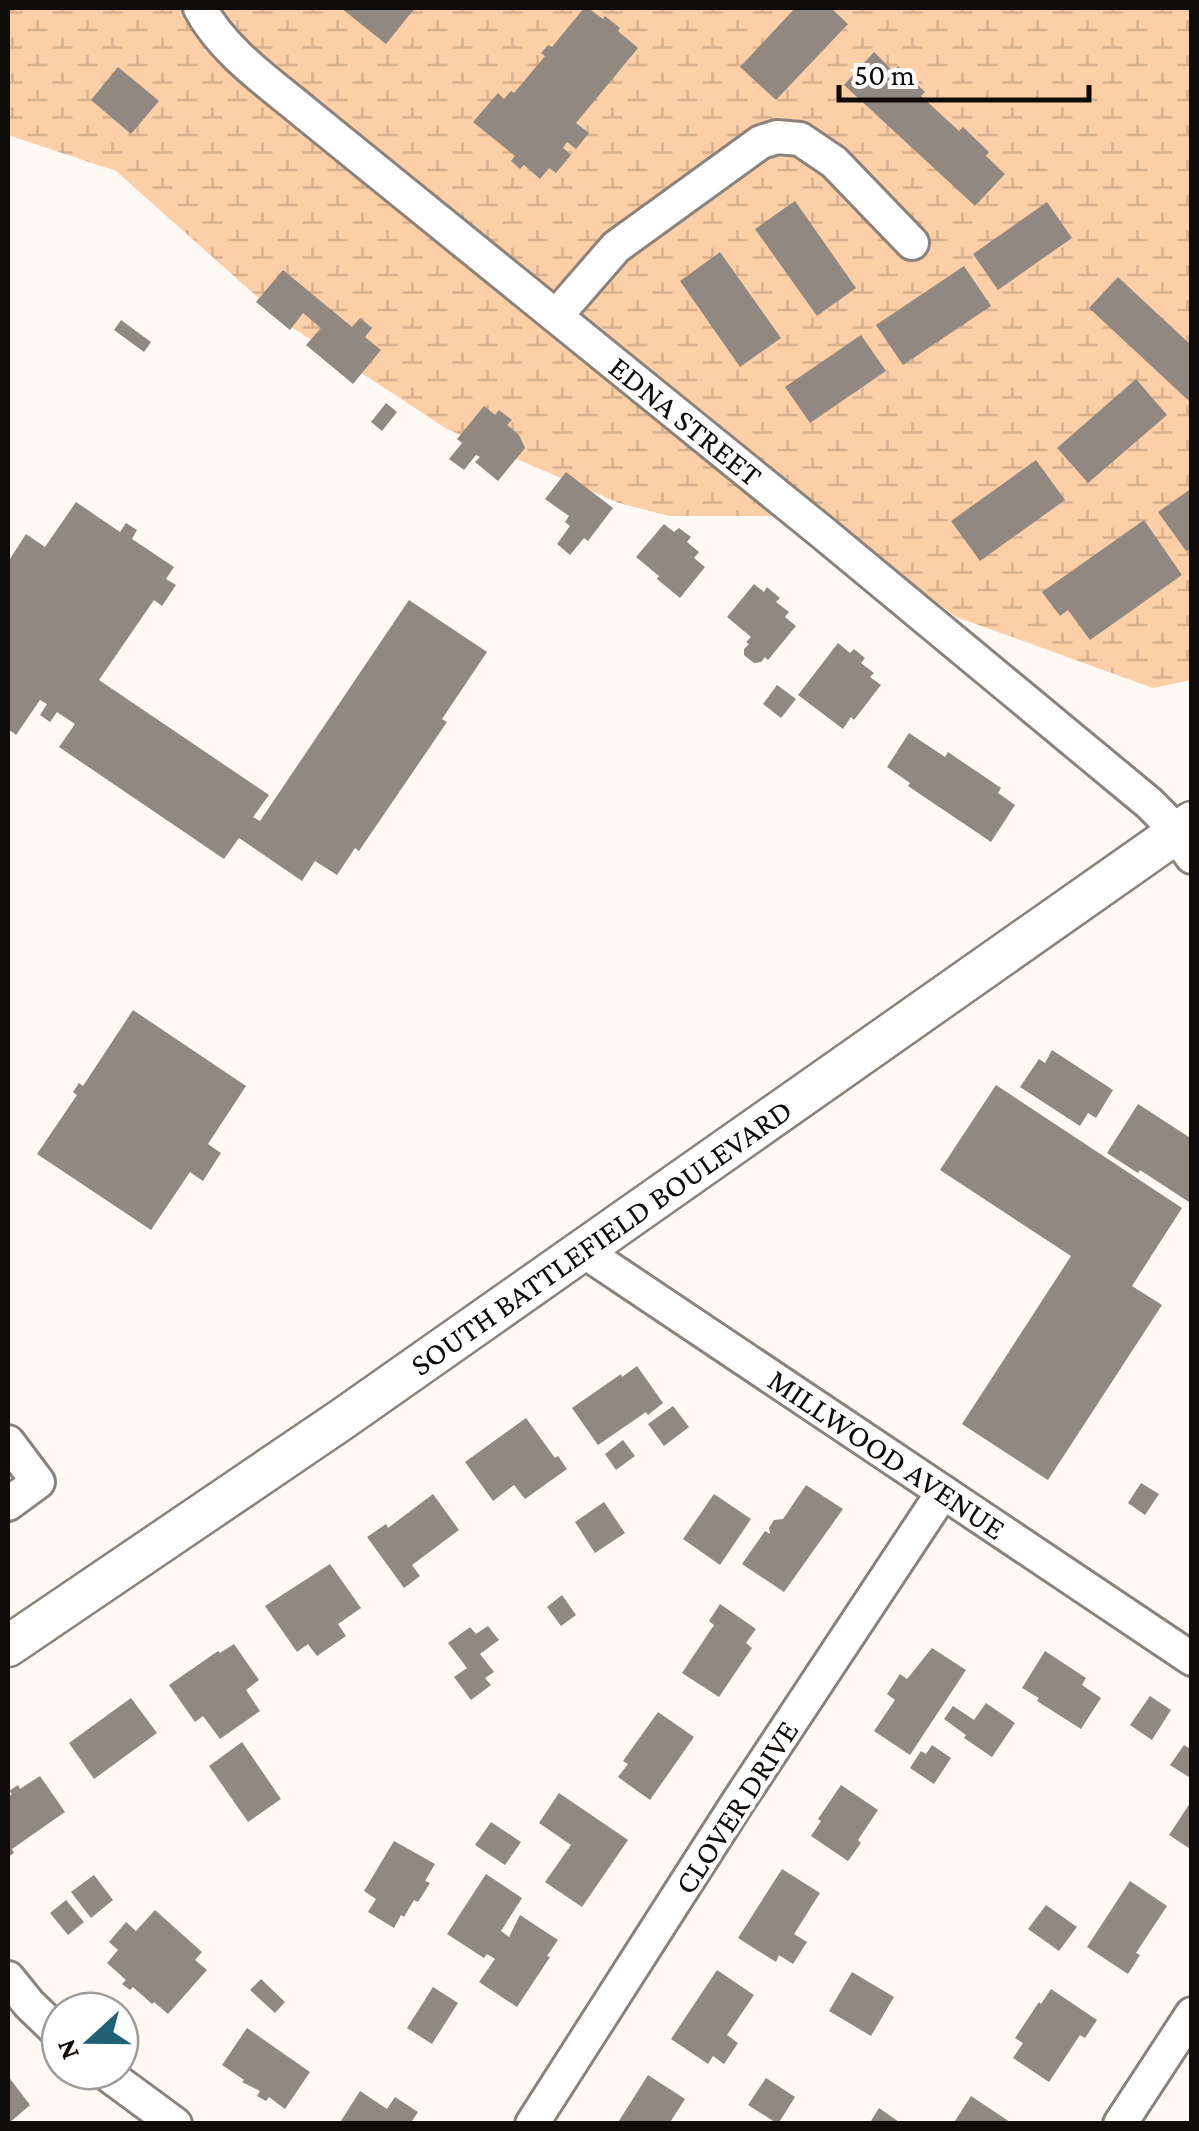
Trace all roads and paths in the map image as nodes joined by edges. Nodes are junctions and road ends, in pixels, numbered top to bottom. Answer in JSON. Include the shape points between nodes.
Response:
{"nodes":[{"id":1,"x":200,"y":8,"type":"edge"},
{"id":2,"x":912,"y":243,"type":"dead end"},
{"id":3,"x":556,"y":316,"type":"junction"},
{"id":4,"x":1186,"y":838,"type":"edge"},
{"id":5,"x":582,"y":1250,"type":"junction"},
{"id":6,"x":8,"y":1442,"type":"edge"},
{"id":7,"x":943,"y":1492,"type":"junction"},
{"id":8,"x":8,"y":1504,"type":"edge"},
{"id":9,"x":8,"y":1646,"type":"edge"},
{"id":10,"x":1192,"y":1659,"type":"edge"},
{"id":11,"x":8,"y":1978,"type":"edge"},
{"id":12,"x":40,"y":2014,"type":"edge"},
{"id":13,"x":1192,"y":2014,"type":"edge"},
{"id":14,"x":130,"y":2091,"type":"edge"},
{"id":15,"x":175,"y":2124,"type":"edge"},
{"id":16,"x":532,"y":2124,"type":"edge"},
{"id":17,"x":1120,"y":2124,"type":"edge"}],
"edges":[{"from":1,"to":3,"type":"street","name":"EDNA STREET","via":[[248,65]]},
{"from":2,"to":3,"type":"street","via":[[834,162],[800,139],[776,137],[616,247]]},
{"from":3,"to":4,"type":"street","name":"EDNA STREET","via":[[827,526]]},
{"from":4,"to":5,"type":"main road","name":"SOUTH BATTLEFIELD BOULEVARD"},
{"from":5,"to":7,"type":"street","name":"MILLWOOD AVENUE"},
{"from":5,"to":9,"type":"main road","name":"SOUTH BATTLEFIELD BOULEVARD"},
{"from":6,"to":8,"type":"street","via":[[38,1482]]},
{"from":7,"to":10,"type":"street","name":"MILLWOOD AVENUE"},
{"from":7,"to":16,"type":"street","name":"CLOVER DRIVE"},
{"from":11,"to":12,"type":"street"},
{"from":13,"to":17,"type":"street"},
{"from":14,"to":15,"type":"street"}]}
